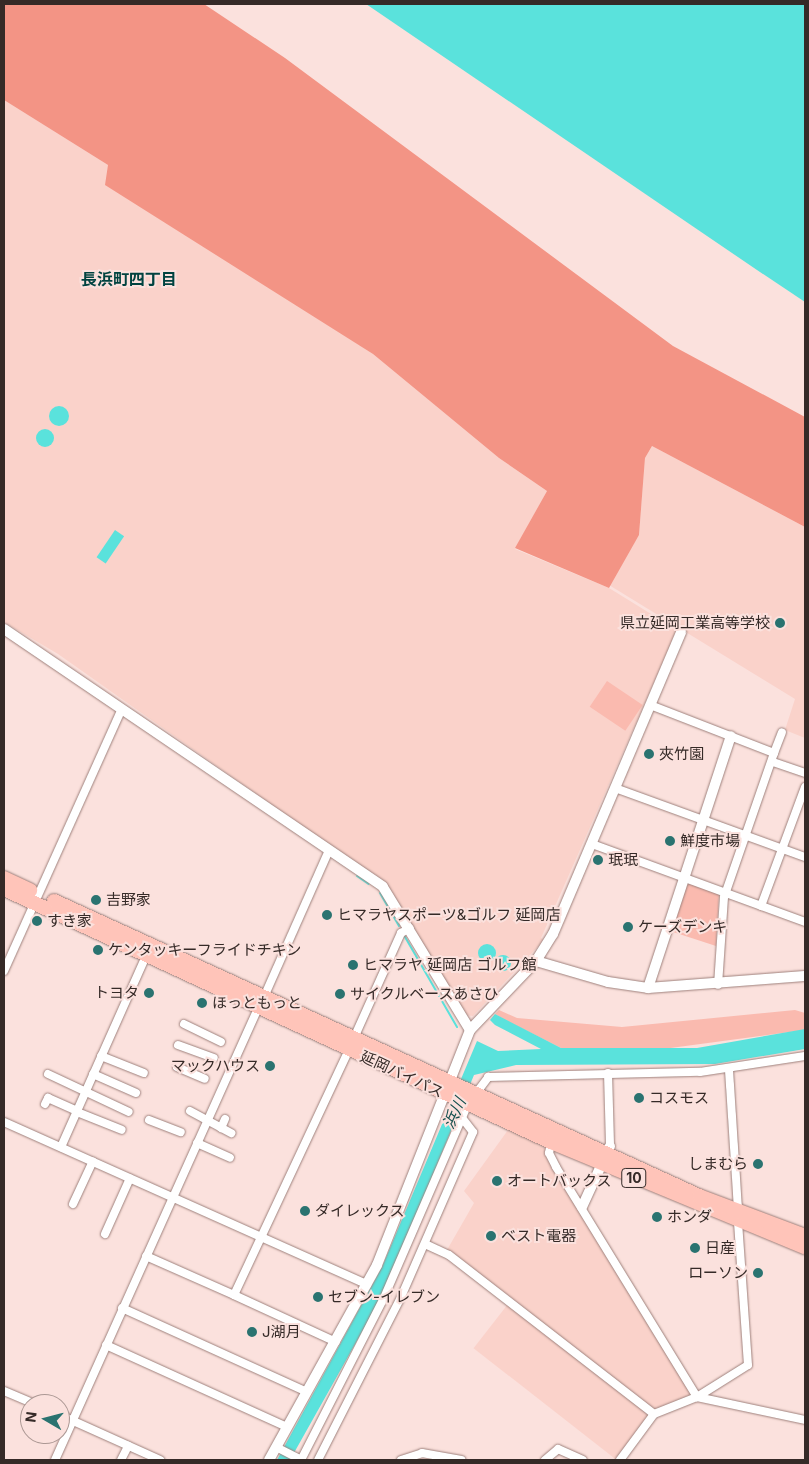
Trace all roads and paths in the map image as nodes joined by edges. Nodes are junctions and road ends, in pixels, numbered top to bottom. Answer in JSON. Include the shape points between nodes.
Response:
{"nodes":[{"id":1,"x":4,"y":629,"type":"edge"},
{"id":2,"x":681,"y":632,"type":"dead end"},
{"id":3,"x":650,"y":706,"type":"junction"},
{"id":4,"x":122,"y":709,"type":"junction"},
{"id":5,"x":782,"y":732,"type":"dead end"},
{"id":6,"x":731,"y":736,"type":"junction"},
{"id":7,"x":774,"y":753,"type":"junction"},
{"id":8,"x":773,"y":762,"type":"junction"},
{"id":9,"x":805,"y":773,"type":"edge"},
{"id":10,"x":805,"y":787,"type":"edge"},
{"id":11,"x":615,"y":788,"type":"junction"},
{"id":12,"x":702,"y":819,"type":"junction"},
{"id":13,"x":748,"y":835,"type":"junction"},
{"id":14,"x":592,"y":844,"type":"junction"},
{"id":15,"x":783,"y":849,"type":"junction"},
{"id":16,"x":329,"y":850,"type":"junction"},
{"id":17,"x":805,"y":857,"type":"edge"},
{"id":18,"x":682,"y":876,"type":"junction"},
{"id":19,"x":4,"y":878,"type":"edge"},
{"id":20,"x":4,"y":888,"type":"edge"},
{"id":21,"x":726,"y":893,"type":"junction"},
{"id":22,"x":37,"y":898,"type":"junction"},
{"id":23,"x":761,"y":906,"type":"junction"},
{"id":24,"x":805,"y":922,"type":"edge"},
{"id":25,"x":410,"y":928,"type":"junction"},
{"id":26,"x":146,"y":954,"type":"junction"},
{"id":27,"x":536,"y":961,"type":"junction"},
{"id":28,"x":4,"y":971,"type":"edge"},
{"id":29,"x":805,"y":976,"type":"edge"},
{"id":30,"x":718,"y":985,"type":"junction"},
{"id":31,"x":648,"y":988,"type":"junction"},
{"id":32,"x":262,"y":1002,"type":"junction"},
{"id":33,"x":184,"y":1024,"type":"dead end"},
{"id":34,"x":470,"y":1030,"type":"junction"},
{"id":35,"x":221,"y":1042,"type":"dead end"},
{"id":36,"x":351,"y":1043,"type":"junction"},
{"id":37,"x":178,"y":1045,"type":"dead end"},
{"id":38,"x":102,"y":1056,"type":"junction"},
{"id":39,"x":805,"y":1056,"type":"edge"},
{"id":40,"x":214,"y":1058,"type":"dead end"},
{"id":41,"x":177,"y":1067,"type":"dead end"},
{"id":42,"x":729,"y":1070,"type":"junction"},
{"id":43,"x":144,"y":1073,"type":"dead end"},
{"id":44,"x":608,"y":1073,"type":"junction"},
{"id":45,"x":48,"y":1074,"type":"dead end"},
{"id":46,"x":93,"y":1074,"type":"junction"},
{"id":47,"x":204,"y":1078,"type":"dead end"},
{"id":48,"x":450,"y":1089,"type":"junction"},
{"id":49,"x":85,"y":1092,"type":"junction"},
{"id":50,"x":136,"y":1093,"type":"dead end"},
{"id":51,"x":470,"y":1098,"type":"junction"},
{"id":52,"x":45,"y":1104,"type":"dead end"},
{"id":53,"x":77,"y":1111,"type":"junction"},
{"id":54,"x":190,"y":1111,"type":"dead end"},
{"id":55,"x":129,"y":1112,"type":"dead end"},
{"id":56,"x":225,"y":1118,"type":"dead end"},
{"id":57,"x":462,"y":1118,"type":"junction"},
{"id":58,"x":149,"y":1120,"type":"dead end"},
{"id":59,"x":207,"y":1121,"type":"junction"},
{"id":60,"x":4,"y":1122,"type":"edge"},
{"id":61,"x":221,"y":1128,"type":"junction"},
{"id":62,"x":122,"y":1130,"type":"dead end"},
{"id":63,"x":181,"y":1132,"type":"dead end"},
{"id":64,"x":231,"y":1133,"type":"dead end"},
{"id":65,"x":551,"y":1142,"type":"junction"},
{"id":66,"x":197,"y":1143,"type":"junction"},
{"id":67,"x":61,"y":1147,"type":"junction"},
{"id":68,"x":606,"y":1155,"type":"junction"},
{"id":69,"x":230,"y":1158,"type":"dead end"},
{"id":70,"x":93,"y":1161,"type":"junction"},
{"id":71,"x":130,"y":1178,"type":"junction"},
{"id":72,"x":172,"y":1196,"type":"junction"},
{"id":73,"x":73,"y":1204,"type":"dead end"},
{"id":74,"x":582,"y":1207,"type":"junction"},
{"id":75,"x":738,"y":1216,"type":"junction"},
{"id":76,"x":105,"y":1234,"type":"dead end"},
{"id":77,"x":805,"y":1236,"type":"edge"},
{"id":78,"x":264,"y":1238,"type":"junction"},
{"id":79,"x":425,"y":1244,"type":"junction"},
{"id":80,"x":805,"y":1247,"type":"edge"},
{"id":81,"x":146,"y":1256,"type":"junction"},
{"id":82,"x":367,"y":1284,"type":"junction"},
{"id":83,"x":234,"y":1295,"type":"junction"},
{"id":84,"x":122,"y":1308,"type":"junction"},
{"id":85,"x":336,"y":1342,"type":"junction"},
{"id":86,"x":106,"y":1346,"type":"junction"},
{"id":87,"x":4,"y":1390,"type":"edge"},
{"id":88,"x":307,"y":1392,"type":"junction"},
{"id":89,"x":20,"y":1397,"type":"edge"},
{"id":90,"x":697,"y":1397,"type":"junction"},
{"id":91,"x":654,"y":1414,"type":"junction"},
{"id":92,"x":805,"y":1420,"type":"edge"},
{"id":93,"x":72,"y":1421,"type":"junction"},
{"id":94,"x":287,"y":1427,"type":"junction"},
{"id":95,"x":128,"y":1446,"type":"junction"},
{"id":96,"x":278,"y":1448,"type":"junction"},
{"id":97,"x":300,"y":1459,"type":"edge"},
{"id":98,"x":56,"y":1460,"type":"edge"},
{"id":99,"x":121,"y":1460,"type":"edge"},
{"id":100,"x":160,"y":1460,"type":"edge"},
{"id":101,"x":269,"y":1460,"type":"edge"},
{"id":102,"x":318,"y":1460,"type":"edge"},
{"id":103,"x":401,"y":1460,"type":"edge"},
{"id":104,"x":461,"y":1460,"type":"edge"},
{"id":105,"x":545,"y":1460,"type":"edge"},
{"id":106,"x":582,"y":1460,"type":"edge"},
{"id":107,"x":620,"y":1460,"type":"edge"}],
"edges":[{"from":1,"to":4,"type":"street"},
{"from":2,"to":3,"type":"street"},
{"from":3,"to":6,"type":"street"},
{"from":3,"to":11,"type":"street"},
{"from":4,"to":16,"type":"street"},
{"from":4,"to":22,"type":"street"},
{"from":5,"to":7,"type":"street"},
{"from":6,"to":7,"type":"street"},
{"from":6,"to":12,"type":"street"},
{"from":7,"to":8,"type":"street"},
{"from":8,"to":9,"type":"street"},
{"from":8,"to":13,"type":"street"},
{"from":10,"to":15,"type":"street"},
{"from":11,"to":12,"type":"street"},
{"from":11,"to":14,"type":"street"},
{"from":12,"to":13,"type":"street"},
{"from":12,"to":18,"type":"street"},
{"from":13,"to":15,"type":"street"},
{"from":13,"to":21,"type":"street"},
{"from":14,"to":18,"type":"street"},
{"from":14,"to":27,"type":"street","via":[[553,934]]},
{"from":15,"to":17,"type":"street"},
{"from":15,"to":23,"type":"street"},
{"from":16,"to":25,"type":"street","via":[[383,887]]},
{"from":16,"to":32,"type":"street"},
{"from":18,"to":21,"type":"street"},
{"from":18,"to":31,"type":"street"},
{"from":19,"to":22,"type":"highway","name":"延岡バイパス","number":"10"},
{"from":20,"to":22,"type":"highway","name":"延岡バイパス","number":"10"},
{"from":21,"to":23,"type":"street"},
{"from":21,"to":30,"type":"street"},
{"from":22,"to":26,"type":"highway","name":"延岡バイパス","number":"10"},
{"from":22,"to":28,"type":"street"},
{"from":22,"to":32,"type":"highway","name":"延岡バイパス","number":"10"},
{"from":23,"to":24,"type":"street"},
{"from":25,"to":34,"type":"street"},
{"from":25,"to":36,"type":"street","via":[[401,933]]},
{"from":26,"to":32,"type":"highway","name":"延岡バイパス","number":"10"},
{"from":26,"to":38,"type":"street"},
{"from":27,"to":31,"type":"street","via":[[608,982]]},
{"from":27,"to":34,"type":"street"},
{"from":29,"to":30,"type":"street"},
{"from":30,"to":31,"type":"street"},
{"from":32,"to":36,"type":"highway","name":"延岡バイパス","number":"10"},
{"from":32,"to":59,"type":"street"},
{"from":33,"to":35,"type":"street"},
{"from":34,"to":48,"type":"street"},
{"from":36,"to":48,"type":"highway","name":"延岡バイパス","number":"10"},
{"from":36,"to":78,"type":"street"},
{"from":37,"to":40,"type":"street"},
{"from":38,"to":43,"type":"street"},
{"from":38,"to":46,"type":"street"},
{"from":39,"to":42,"type":"street"},
{"from":41,"to":47,"type":"street"},
{"from":42,"to":44,"type":"street"},
{"from":42,"to":75,"type":"street"},
{"from":44,"to":51,"type":"street","via":[[495,1074]]},
{"from":44,"to":68,"type":"street"},
{"from":45,"to":49,"type":"street"},
{"from":46,"to":49,"type":"street"},
{"from":46,"to":50,"type":"street"},
{"from":48,"to":51,"type":"highway","name":"延岡バイパス","number":"10"},
{"from":48,"to":82,"type":"street"},
{"from":49,"to":53,"type":"street"},
{"from":49,"to":55,"type":"street"},
{"from":51,"to":57,"type":"street"},
{"from":51,"to":65,"type":"highway","name":"延岡バイパス","number":"10"},
{"from":51,"to":68,"type":"highway","name":"延岡バイパス","number":"10"},
{"from":52,"to":53,"type":"street","via":[[48,1098]]},
{"from":53,"to":62,"type":"street"},
{"from":53,"to":67,"type":"street"},
{"from":54,"to":59,"type":"street"},
{"from":56,"to":61,"type":"street"},
{"from":57,"to":79,"type":"street","via":[[473,1132]]},
{"from":57,"to":97,"type":"street","via":[[384,1300]]},
{"from":58,"to":63,"type":"street"},
{"from":59,"to":61,"type":"street"},
{"from":59,"to":66,"type":"street"},
{"from":60,"to":67,"type":"street"},
{"from":61,"to":64,"type":"street"},
{"from":65,"to":68,"type":"highway","name":"延岡バイパス","number":"10"},
{"from":65,"to":74,"type":"street","via":[[549,1153]]},
{"from":66,"to":69,"type":"street"},
{"from":66,"to":72,"type":"street"},
{"from":67,"to":70,"type":"street"},
{"from":68,"to":74,"type":"street"},
{"from":68,"to":75,"type":"highway","name":"延岡バイパス","number":"10"},
{"from":70,"to":71,"type":"street"},
{"from":70,"to":73,"type":"street"},
{"from":71,"to":72,"type":"street"},
{"from":71,"to":76,"type":"street"},
{"from":72,"to":78,"type":"street"},
{"from":72,"to":81,"type":"street"},
{"from":74,"to":90,"type":"street"},
{"from":75,"to":77,"type":"highway","name":"延岡バイパス","number":"10"},
{"from":75,"to":80,"type":"highway","name":"延岡バイパス","number":"10"},
{"from":75,"to":90,"type":"street","via":[[748,1365]]},
{"from":78,"to":82,"type":"street"},
{"from":78,"to":83,"type":"street"},
{"from":79,"to":91,"type":"street","via":[[449,1255]]},
{"from":79,"to":102,"type":"street"},
{"from":81,"to":83,"type":"street"},
{"from":81,"to":84,"type":"street"},
{"from":82,"to":85,"type":"street"},
{"from":83,"to":85,"type":"street"},
{"from":84,"to":86,"type":"street"},
{"from":84,"to":88,"type":"street"},
{"from":85,"to":88,"type":"street"},
{"from":86,"to":93,"type":"street"},
{"from":86,"to":94,"type":"street"},
{"from":87,"to":89,"type":"street"},
{"from":88,"to":94,"type":"street"},
{"from":90,"to":91,"type":"street"},
{"from":90,"to":92,"type":"street"},
{"from":91,"to":107,"type":"street"},
{"from":93,"to":95,"type":"street"},
{"from":93,"to":98,"type":"street"},
{"from":94,"to":96,"type":"street"},
{"from":95,"to":99,"type":"street"},
{"from":95,"to":100,"type":"street"},
{"from":96,"to":97,"type":"street"},
{"from":96,"to":101,"type":"street"},
{"from":103,"to":104,"type":"street","via":[[422,1454]]},
{"from":105,"to":106,"type":"street","via":[[558,1449]]}]}
